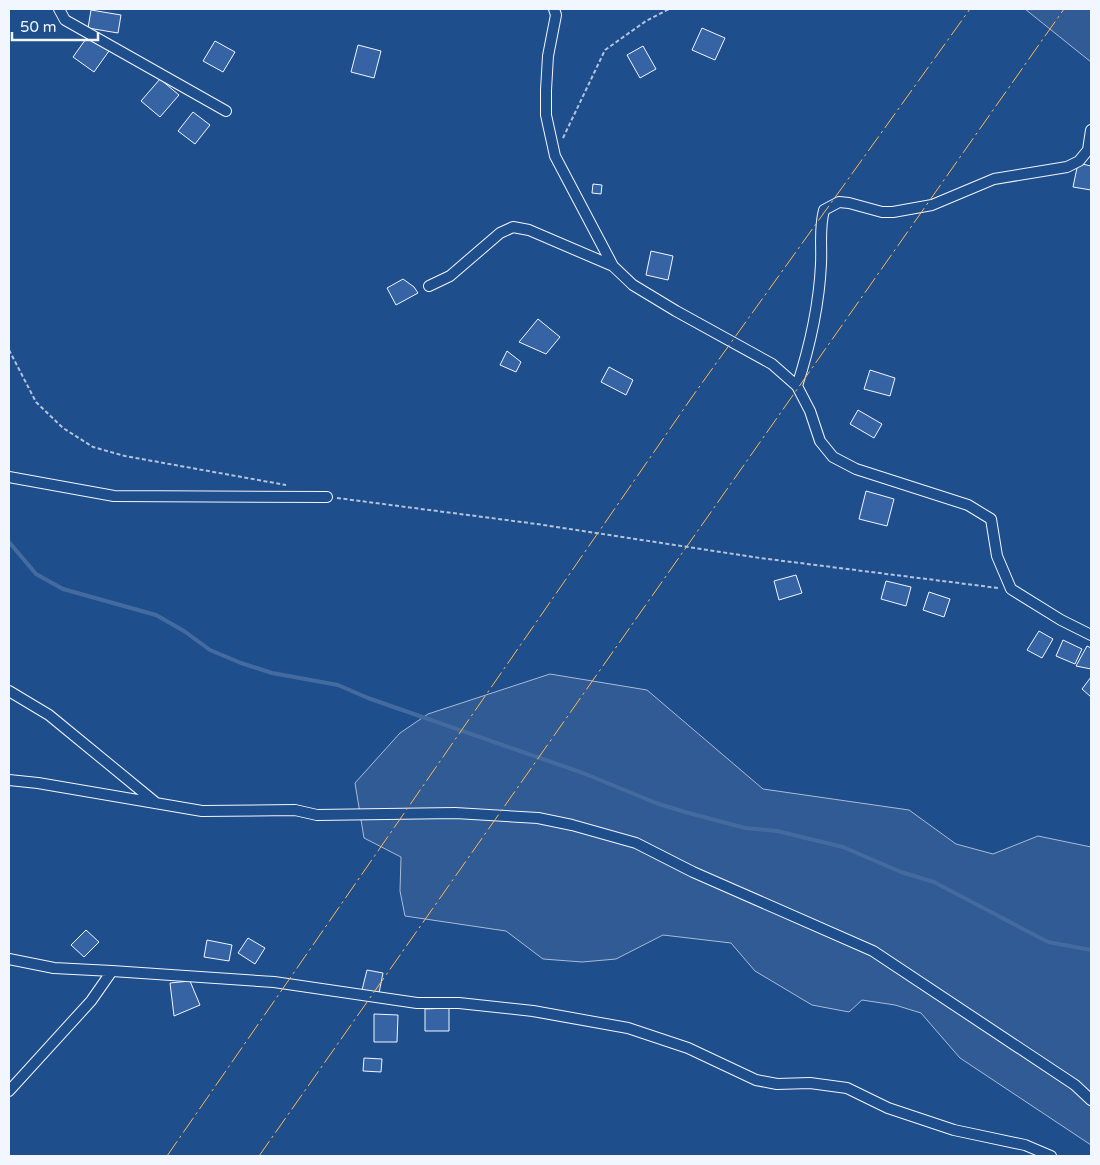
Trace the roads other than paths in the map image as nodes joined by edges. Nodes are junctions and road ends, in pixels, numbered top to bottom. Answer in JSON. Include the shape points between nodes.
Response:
{"nodes":[{"id":1,"x":59,"y":9,"type":"edge"},
{"id":2,"x":554,"y":9,"type":"edge"},
{"id":3,"x":226,"y":111,"type":"dead end"},
{"id":4,"x":1091,"y":130,"type":"edge"},
{"id":5,"x":613,"y":266,"type":"junction"},
{"id":6,"x":429,"y":286,"type":"dead end"},
{"id":7,"x":797,"y":386,"type":"junction"},
{"id":8,"x":9,"y":477,"type":"edge"},
{"id":9,"x":327,"y":497,"type":"road end"},
{"id":10,"x":1091,"y":635,"type":"edge"},
{"id":11,"x":9,"y":691,"type":"edge"},
{"id":12,"x":9,"y":780,"type":"edge"},
{"id":13,"x":155,"y":803,"type":"junction"},
{"id":14,"x":9,"y":959,"type":"edge"},
{"id":15,"x":112,"y":971,"type":"junction"},
{"id":16,"x":9,"y":1091,"type":"edge"},
{"id":17,"x":1091,"y":1100,"type":"edge"},
{"id":18,"x":1050,"y":1156,"type":"edge"}],
"edges":[{"from":1,"to":3,"type":"street","via":[[65,20]]},
{"from":2,"to":5,"type":"street","via":[[546,115],[555,156]]},
{"from":4,"to":7,"type":"street","via":[[1088,150],[1079,161],[1067,167],[994,179],[932,205],[893,212],[839,202],[824,210],[820,225],[821,263],[816,314]]},
{"from":5,"to":6,"type":"street","via":[[529,230],[513,227],[500,233],[450,276]]},
{"from":5,"to":7,"type":"street","via":[[633,285],[772,364]]},
{"from":7,"to":10,"type":"street","via":[[820,441],[833,457],[856,469],[968,505],[991,519],[997,556],[1010,589]]},
{"from":8,"to":9,"type":"street","via":[[114,496]]},
{"from":11,"to":13,"type":"street","via":[[49,715]]},
{"from":12,"to":13,"type":"street"},
{"from":13,"to":17,"type":"street","via":[[202,811],[295,810],[316,815],[455,813],[538,818],[636,843],[873,951],[1075,1085]]},
{"from":14,"to":15,"type":"street","via":[[54,968]]},
{"from":15,"to":16,"type":"street","via":[[91,1001]]},
{"from":15,"to":18,"type":"street","via":[[274,982],[417,1003],[459,1003],[533,1011],[628,1028],[688,1048],[756,1080],[847,1088],[888,1108],[946,1128],[1025,1145]]}]}
